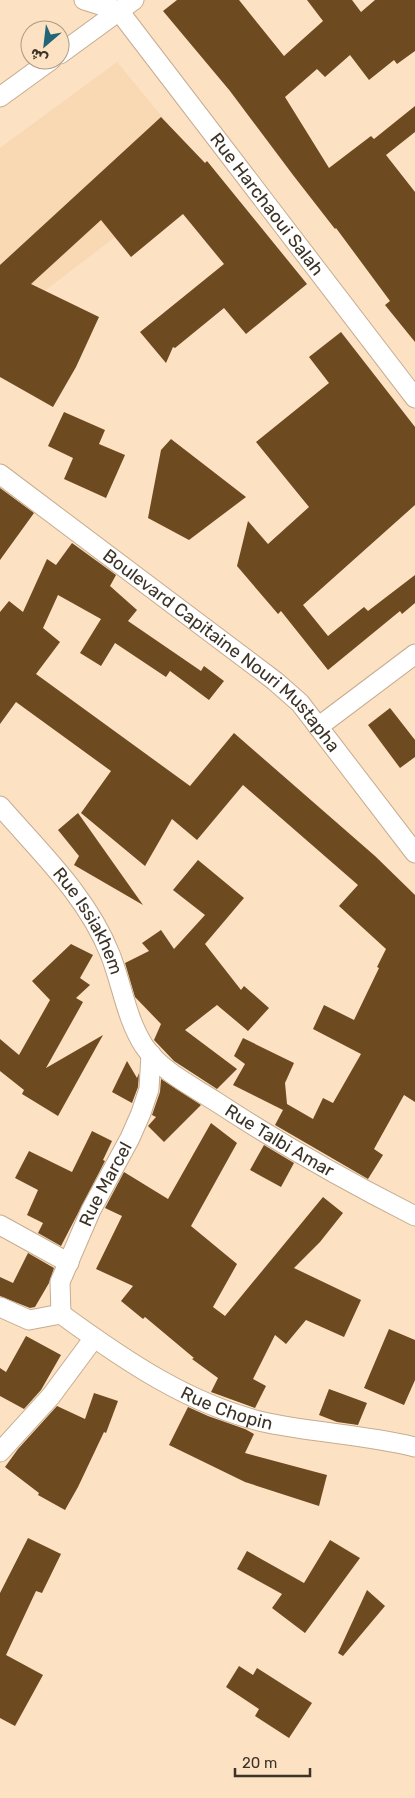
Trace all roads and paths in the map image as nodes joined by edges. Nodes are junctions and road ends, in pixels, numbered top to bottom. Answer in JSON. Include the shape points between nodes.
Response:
{"nodes":[{"id":1,"x":84,"y":0,"type":"edge"},
{"id":2,"x":126,"y":6,"type":"edge"},
{"id":3,"x":70,"y":47,"type":"edge"},
{"id":4,"x":37,"y":70,"type":"edge"},
{"id":5,"x":0,"y":97,"type":"edge"},
{"id":6,"x":415,"y":398,"type":"edge"},
{"id":7,"x":0,"y":474,"type":"edge"},
{"id":8,"x":415,"y":654,"type":"edge"},
{"id":9,"x":318,"y":727,"type":"junction"},
{"id":10,"x":0,"y":806,"type":"edge"},
{"id":11,"x":415,"y":853,"type":"edge"},
{"id":12,"x":151,"y":1054,"type":"junction"},
{"id":13,"x":415,"y":1216,"type":"edge"},
{"id":14,"x":0,"y":1225,"type":"edge"},
{"id":15,"x":69,"y":1262,"type":"junction"},
{"id":16,"x":0,"y":1307,"type":"edge"},
{"id":17,"x":61,"y":1314,"type":"junction"},
{"id":18,"x":94,"y":1338,"type":"junction"},
{"id":19,"x":415,"y":1447,"type":"edge"},
{"id":20,"x":0,"y":1452,"type":"edge"}],
"edges":[{"from":1,"to":2,"type":"street"},
{"from":2,"to":3,"type":"street"},
{"from":2,"to":6,"type":"street","name":"Rue Harchaoui Salah"},
{"from":4,"to":5,"type":"street"},
{"from":7,"to":9,"type":"street","name":"Boulevard Capitaine Nouri Mustapha","via":[[275,681],[300,703]]},
{"from":8,"to":9,"type":"street"},
{"from":9,"to":11,"type":"street","name":"Boulevard Capitaine Nouri Mustapha"},
{"from":10,"to":12,"type":"street","name":"Rue Issiakhem","via":[[70,886],[93,920],[110,954],[130,1018]]},
{"from":12,"to":13,"type":"street","name":"Rue Talbi Amar","via":[[163,1068],[255,1127]]},
{"from":12,"to":15,"type":"street","name":"Rue Marcel","via":[[149,1089],[137,1121],[91,1210]]},
{"from":14,"to":15,"type":"street"},
{"from":15,"to":17,"type":"street","name":"Rue Marcel","via":[[60,1282]]},
{"from":16,"to":17,"type":"street","via":[[29,1320]]},
{"from":17,"to":18,"type":"street","name":"Rue Chopin"},
{"from":18,"to":19,"type":"street","name":"Rue Chopin","via":[[129,1362],[212,1406],[268,1423]]},
{"from":18,"to":20,"type":"street","via":[[51,1396]]}]}
